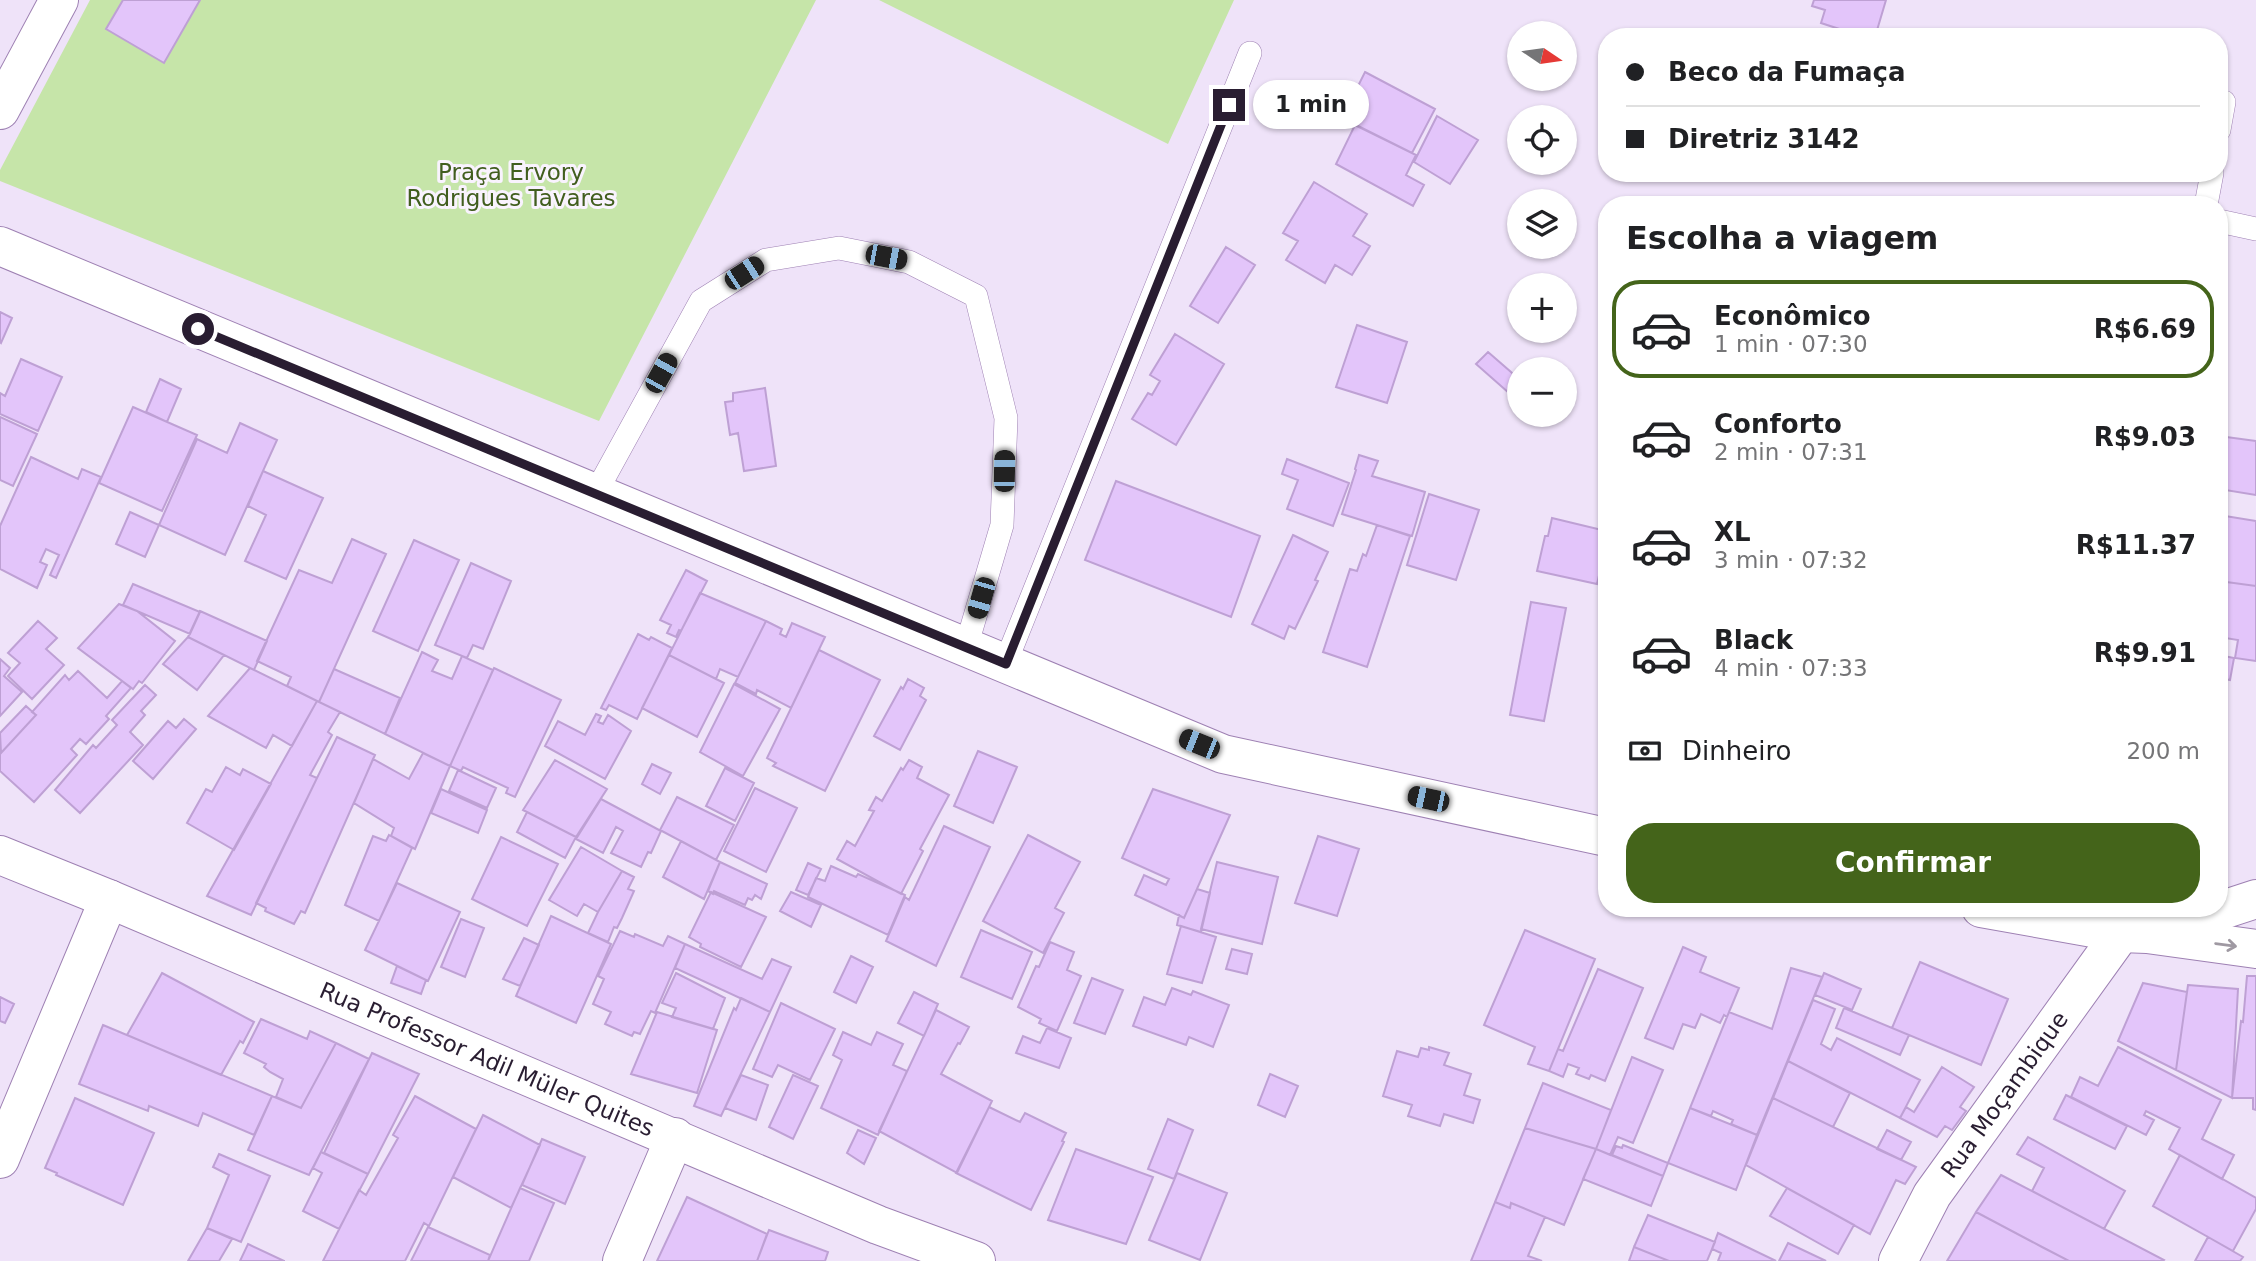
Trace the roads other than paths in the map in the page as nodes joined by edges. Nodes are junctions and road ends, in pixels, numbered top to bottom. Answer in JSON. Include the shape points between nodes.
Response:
{"nodes":[{"id":1,"x":59,"y":0,"type":"edge"},
{"id":2,"x":1250,"y":53,"type":"dead end"},
{"id":3,"x":0,"y":110,"type":"edge"},
{"id":4,"x":2228,"y":223,"type":"edge"},
{"id":5,"x":2256,"y":229,"type":"edge"},
{"id":6,"x":0,"y":246,"type":"edge"},
{"id":7,"x":595,"y":494,"type":"junction"},
{"id":8,"x":966,"y":647,"type":"junction"},
{"id":9,"x":1006,"y":664,"type":"junction"},
{"id":10,"x":1598,"y":835,"type":"edge"},
{"id":11,"x":0,"y":855,"type":"edge"},
{"id":12,"x":109,"y":899,"type":"junction"},
{"id":13,"x":2256,"y":899,"type":"edge"},
{"id":14,"x":2228,"y":907,"type":"edge"},
{"id":15,"x":2034,"y":917,"type":"edge"},
{"id":16,"x":2193,"y":917,"type":"edge"},
{"id":17,"x":2134,"y":934,"type":"junction"},
{"id":18,"x":2256,"y":949,"type":"edge"},
{"id":19,"x":675,"y":1137,"type":"junction"},
{"id":20,"x":0,"y":1159,"type":"edge"},
{"id":21,"x":622,"y":1261,"type":"edge"},
{"id":22,"x":976,"y":1261,"type":"edge"},
{"id":23,"x":1898,"y":1261,"type":"edge"}],
"edges":[{"from":1,"to":3,"type":"main road"},
{"from":2,"to":9,"type":"lane"},
{"from":4,"to":5,"type":"lane"},
{"from":6,"to":7,"type":"main road"},
{"from":7,"to":8,"type":"main road"},
{"from":7,"to":8,"type":"lane","via":[[701,301],[766,260],[839,248],[909,261],[976,296],[1006,418],[1002,525]]},
{"from":8,"to":9,"type":"main road"},
{"from":9,"to":10,"type":"main road","via":[[1223,754]]},
{"from":11,"to":12,"type":"main road","name":"Rua Professor Adil Müler Quites"},
{"from":12,"to":19,"type":"main road","name":"Rua Professor Adil Müler Quites"},
{"from":12,"to":20,"type":"main road"},
{"from":13,"to":14,"type":"main road"},
{"from":15,"to":17,"type":"main road"},
{"from":16,"to":17,"type":"main road"},
{"from":17,"to":18,"type":"main road","one_way":true},
{"from":17,"to":23,"type":"main road","name":"Rua Moçambique","via":[[1932,1195]]},
{"from":19,"to":21,"type":"main road"},
{"from":19,"to":22,"type":"main road","name":"Rua Professor Adil Müler Quites","via":[[878,1225]]}]}
